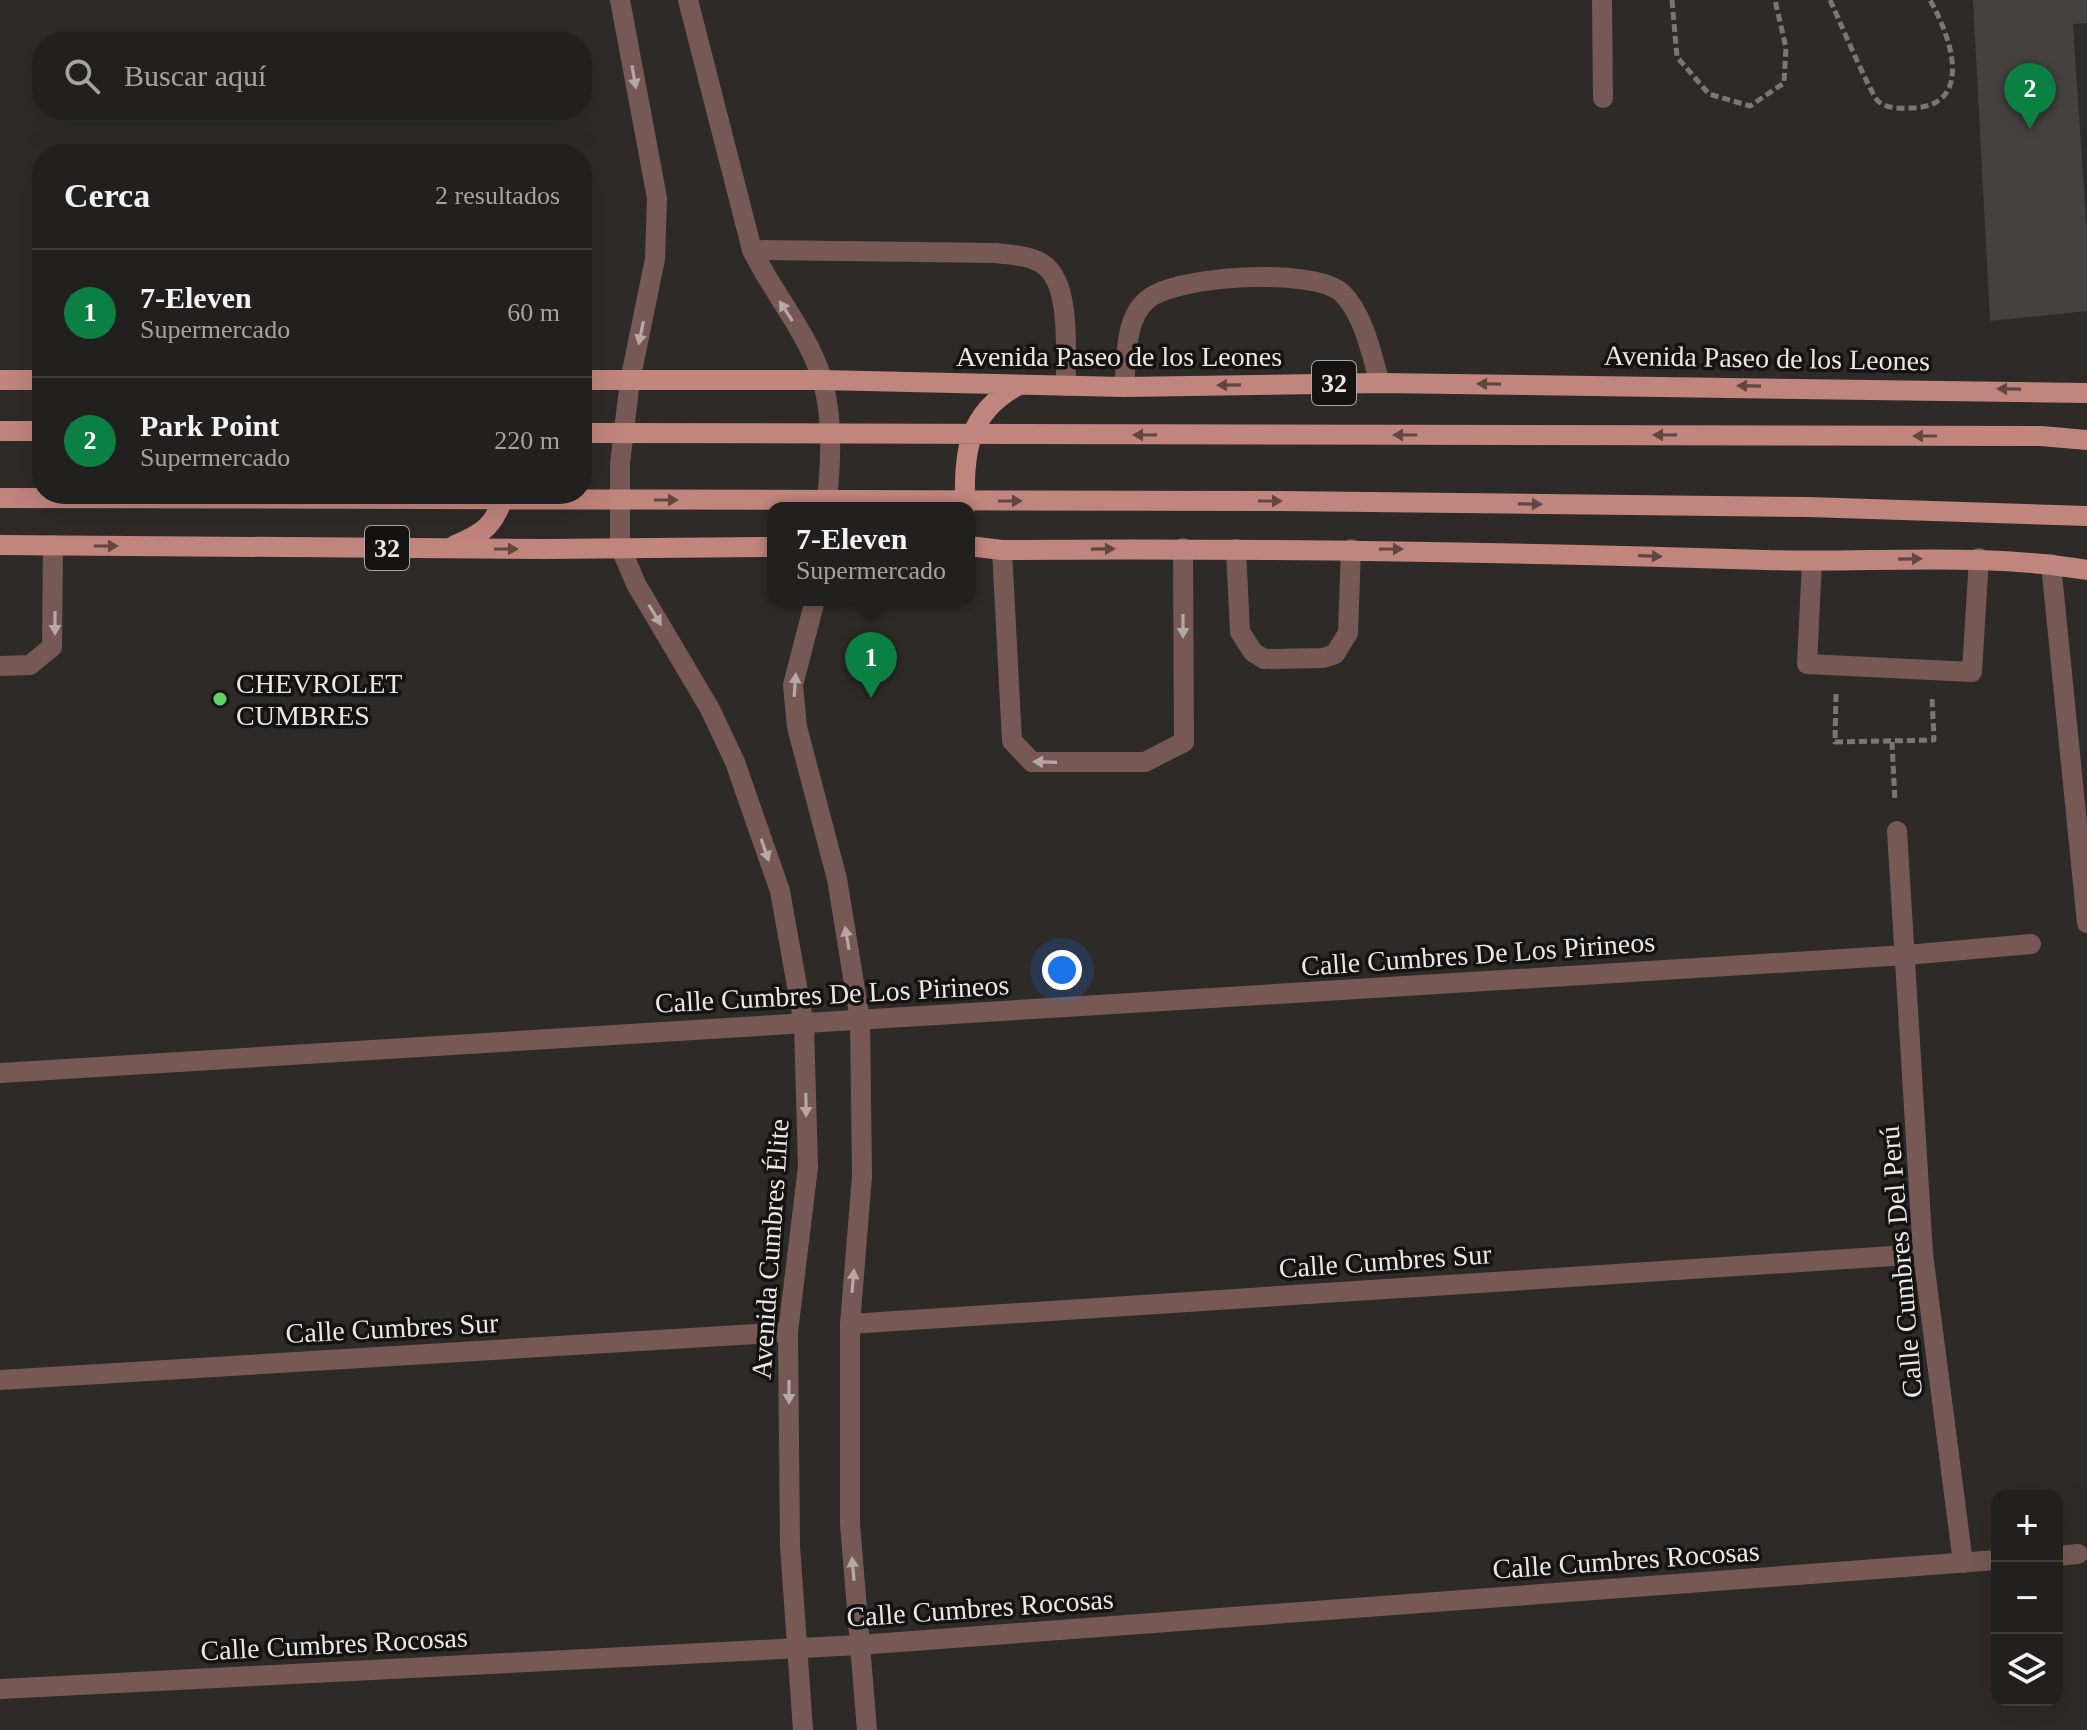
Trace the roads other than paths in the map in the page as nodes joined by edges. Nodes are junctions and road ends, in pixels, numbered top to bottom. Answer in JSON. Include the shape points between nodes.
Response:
{"nodes":[{"id":1,"x":620,"y":0,"type":"edge"},
{"id":2,"x":688,"y":0,"type":"edge"},
{"id":3,"x":1602,"y":0,"type":"edge"},
{"id":4,"x":1603,"y":98,"type":"dead end"},
{"id":5,"x":752,"y":250,"type":"junction"},
{"id":6,"x":0,"y":380,"type":"edge"},
{"id":7,"x":32,"y":380,"type":"edge"},
{"id":8,"x":592,"y":380,"type":"edge"},
{"id":9,"x":822,"y":380,"type":"junction"},
{"id":10,"x":630,"y":381,"type":"junction"},
{"id":11,"x":1380,"y":383,"type":"junction"},
{"id":12,"x":1017,"y":386,"type":"junction"},
{"id":13,"x":1066,"y":386,"type":"junction"},
{"id":14,"x":1124,"y":387,"type":"junction"},
{"id":15,"x":2087,"y":393,"type":"edge"},
{"id":16,"x":0,"y":431,"type":"edge"},
{"id":17,"x":32,"y":431,"type":"edge"},
{"id":18,"x":592,"y":433,"type":"edge"},
{"id":19,"x":2087,"y":440,"type":"edge"},
{"id":20,"x":0,"y":498,"type":"edge"},
{"id":21,"x":32,"y":498,"type":"edge"},
{"id":22,"x":592,"y":499,"type":"edge"},
{"id":23,"x":826,"y":502,"type":"edge"},
{"id":24,"x":965,"y":502,"type":"edge"},
{"id":25,"x":502,"y":504,"type":"edge"},
{"id":26,"x":2087,"y":516,"type":"edge"},
{"id":27,"x":0,"y":545,"type":"edge"},
{"id":28,"x":53,"y":545,"type":"junction"},
{"id":29,"x":620,"y":546,"type":"junction"},
{"id":30,"x":767,"y":547,"type":"edge"},
{"id":31,"x":985,"y":547,"type":"edge"},
{"id":32,"x":447,"y":548,"type":"junction"},
{"id":33,"x":1183,"y":548,"type":"junction"},
{"id":34,"x":1236,"y":549,"type":"junction"},
{"id":35,"x":1351,"y":549,"type":"junction"},
{"id":36,"x":1979,"y":558,"type":"junction"},
{"id":37,"x":1812,"y":561,"type":"junction"},
{"id":38,"x":2051,"y":564,"type":"junction"},
{"id":39,"x":2087,"y":570,"type":"edge"},
{"id":40,"x":813,"y":606,"type":"edge"},
{"id":41,"x":0,"y":666,"type":"edge"},
{"id":42,"x":1897,"y":831,"type":"road end"},
{"id":43,"x":2087,"y":923,"type":"edge"},
{"id":44,"x":2031,"y":944,"type":"dead end"},
{"id":45,"x":1906,"y":955,"type":"junction"},
{"id":46,"x":860,"y":1020,"type":"junction"},
{"id":47,"x":804,"y":1025,"type":"junction"},
{"id":48,"x":0,"y":1073,"type":"edge"},
{"id":49,"x":1923,"y":1254,"type":"junction"},
{"id":50,"x":850,"y":1324,"type":"junction"},
{"id":51,"x":788,"y":1332,"type":"junction"},
{"id":52,"x":0,"y":1380,"type":"edge"},
{"id":53,"x":1991,"y":1561,"type":"edge"},
{"id":54,"x":1963,"y":1563,"type":"junction"},
{"id":55,"x":859,"y":1645,"type":"junction"},
{"id":56,"x":798,"y":1648,"type":"junction"},
{"id":57,"x":0,"y":1689,"type":"edge"},
{"id":58,"x":803,"y":1730,"type":"edge"},
{"id":59,"x":867,"y":1730,"type":"edge"}],
"edges":[{"from":1,"to":10,"type":"street","name":"Avenida Cumbres Élite","one_way":true,"via":[[657,198],[655,259]]},
{"from":2,"to":5,"type":"street"},
{"from":3,"to":4,"type":"street"},
{"from":9,"to":5,"type":"street","one_way":true},
{"from":5,"to":13,"type":"street","via":[[996,253],[1030,258],[1045,265],[1060,293]]},
{"from":6,"to":7,"type":"main road"},
{"from":8,"to":10,"type":"main road","name":"Avenida Paseo de los Leones","number":"32"},
{"from":9,"to":10,"type":"main road","name":"Avenida Paseo de los Leones","number":"32"},
{"from":9,"to":12,"type":"main road","name":"Avenida Paseo de los Leones","number":"32"},
{"from":9,"to":23,"type":"street","via":[[828,413]]},
{"from":10,"to":29,"type":"street","name":"Avenida Cumbres Élite","via":[[620,463]]},
{"from":11,"to":14,"type":"main road","name":"Avenida Paseo de los Leones","number":"32","one_way":true},
{"from":11,"to":14,"type":"street","via":[[1353,306],[1339,290],[1318,280],[1292,278],[1191,282],[1166,287],[1145,300],[1132,320]]},
{"from":15,"to":11,"type":"main road","name":"Avenida Paseo de los Leones","number":"32","one_way":true},
{"from":12,"to":13,"type":"main road","name":"Avenida Paseo de los Leones","number":"32"},
{"from":12,"to":24,"type":"main road","via":[[994,399],[977,419],[968,449]]},
{"from":13,"to":14,"type":"main road","name":"Avenida Paseo de los Leones","number":"32"},
{"from":16,"to":17,"type":"main road"},
{"from":19,"to":18,"type":"main road","one_way":true},
{"from":20,"to":21,"type":"main road","one_way":true},
{"from":22,"to":26,"type":"main road","one_way":true,"via":[[1310,501]]},
{"from":25,"to":32,"type":"main road","via":[[496,520],[477,536]]},
{"from":27,"to":28,"type":"main road","number":"32"},
{"from":28,"to":32,"type":"main road","number":"32","one_way":true},
{"from":28,"to":41,"type":"street","one_way":true,"via":[[52,647],[30,665]]},
{"from":29,"to":30,"type":"main road","number":"32"},
{"from":32,"to":29,"type":"main road","number":"32","one_way":true},
{"from":29,"to":47,"type":"street","name":"Avenida Cumbres Élite","one_way":true,"via":[[735,762],[780,891]]},
{"from":31,"to":33,"type":"main road","one_way":true},
{"from":33,"to":31,"type":"street","one_way":true,"via":[[1184,742],[1145,762],[1032,762],[1012,741]]},
{"from":33,"to":34,"type":"main road"},
{"from":34,"to":35,"type":"main road"},
{"from":34,"to":35,"type":"street","via":[[1240,632],[1264,659],[1323,658],[1343,644],[1348,633]]},
{"from":35,"to":37,"type":"main road","one_way":true},
{"from":37,"to":36,"type":"main road","one_way":true},
{"from":36,"to":37,"type":"street","via":[[1972,672],[1807,664]]},
{"from":36,"to":38,"type":"main road"},
{"from":38,"to":39,"type":"main road"},
{"from":38,"to":43,"type":"street"},
{"from":46,"to":40,"type":"street","one_way":true,"via":[[837,879],[797,727],[793,685]]},
{"from":42,"to":45,"type":"street","name":"Calle Cumbres Del Perú"},
{"from":44,"to":45,"type":"street","name":"Calle Cumbres De Los Pirineos"},
{"from":45,"to":46,"type":"street","name":"Calle Cumbres De Los Pirineos"},
{"from":45,"to":49,"type":"street","name":"Calle Cumbres Del Perú"},
{"from":46,"to":47,"type":"street","name":"Calle Cumbres De Los Pirineos"},
{"from":50,"to":46,"type":"street","one_way":true,"via":[[862,1176]]},
{"from":47,"to":48,"type":"street","name":"Calle Cumbres De Los Pirineos"},
{"from":47,"to":51,"type":"street","name":"Avenida Cumbres Élite","one_way":true,"via":[[808,1167]]},
{"from":49,"to":50,"type":"street","name":"Calle Cumbres Sur"},
{"from":49,"to":54,"type":"street","name":"Calle Cumbres Del Perú"},
{"from":55,"to":50,"type":"street","one_way":true,"via":[[850,1524]]},
{"from":51,"to":52,"type":"street","name":"Calle Cumbres Sur"},
{"from":51,"to":56,"type":"street","name":"Avenida Cumbres Élite","one_way":true,"via":[[790,1546]]},
{"from":53,"to":54,"type":"street","name":"Calle Cumbres Rocosas"},
{"from":54,"to":55,"type":"street","name":"Calle Cumbres Rocosas"},
{"from":55,"to":56,"type":"street","name":"Calle Cumbres Rocosas"},
{"from":55,"to":59,"type":"street"},
{"from":56,"to":57,"type":"street","name":"Calle Cumbres Rocosas"},
{"from":56,"to":58,"type":"street","name":"Avenida Cumbres Élite"}]}
